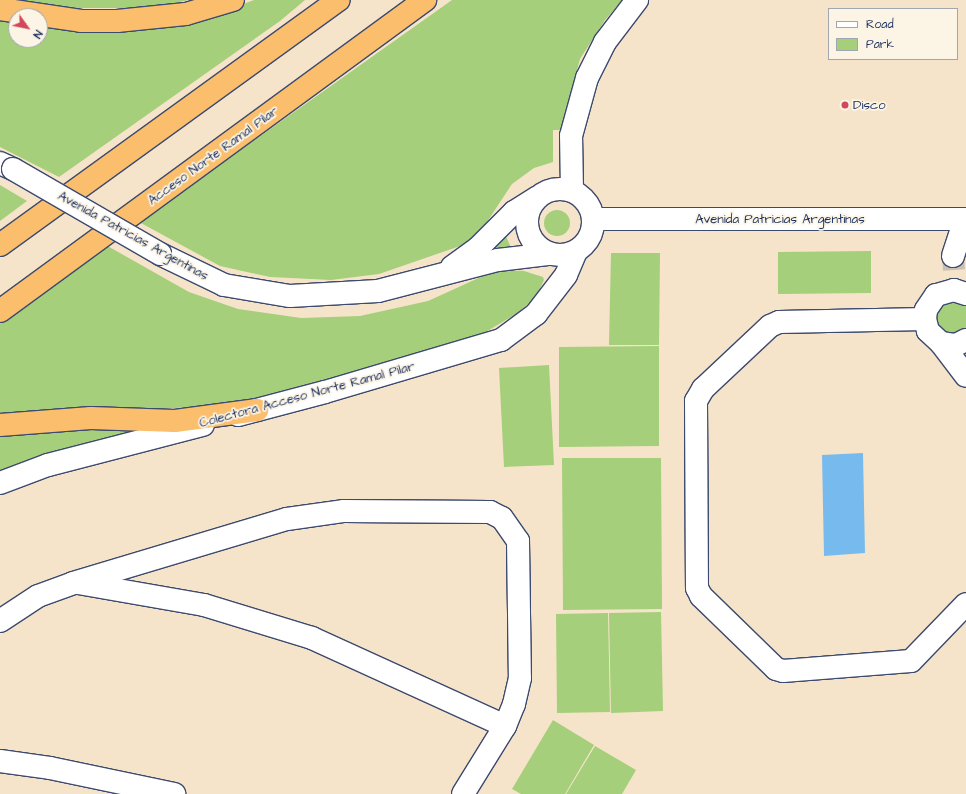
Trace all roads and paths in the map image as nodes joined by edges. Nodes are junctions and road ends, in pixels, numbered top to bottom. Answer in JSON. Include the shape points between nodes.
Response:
{"nodes":[{"id":1,"x":234,"y":0,"type":"edge"},
{"id":2,"x":339,"y":0,"type":"edge"},
{"id":3,"x":425,"y":0,"type":"edge"},
{"id":4,"x":637,"y":0,"type":"edge"},
{"id":5,"x":0,"y":9,"type":"edge"},
{"id":6,"x":7,"y":166,"type":"edge"},
{"id":7,"x":572,"y":191,"type":"junction"},
{"id":8,"x":544,"y":193,"type":"junction"},
{"id":9,"x":965,"y":219,"type":"edge"},
{"id":10,"x":594,"y":220,"type":"junction"},
{"id":11,"x":0,"y":245,"type":"edge"},
{"id":12,"x":576,"y":252,"type":"junction"},
{"id":13,"x":548,"y":254,"type":"junction"},
{"id":14,"x":437,"y":276,"type":"junction"},
{"id":15,"x":957,"y":277,"type":"edge"},
{"id":16,"x":0,"y":311,"type":"edge"},
{"id":17,"x":925,"y":319,"type":"junction"},
{"id":18,"x":966,"y":340,"type":"edge"},
{"id":19,"x":941,"y":343,"type":"junction"},
{"id":20,"x":966,"y":376,"type":"edge"},
{"id":21,"x":257,"y":410,"type":"junction"},
{"id":22,"x":0,"y":424,"type":"edge"},
{"id":23,"x":0,"y":482,"type":"edge"},
{"id":24,"x":73,"y":582,"type":"junction"},
{"id":25,"x":966,"y":604,"type":"edge"},
{"id":26,"x":0,"y":621,"type":"edge"},
{"id":27,"x":505,"y":726,"type":"junction"},
{"id":28,"x":0,"y":761,"type":"edge"},
{"id":29,"x":174,"y":794,"type":"edge"},
{"id":30,"x":463,"y":794,"type":"edge"}],
"edges":[{"from":1,"to":5,"type":"highway","via":[[186,14],[117,21],[81,20]]},
{"from":2,"to":11,"type":"highway"},
{"from":3,"to":16,"type":"highway","name":"Acceso Norte Ramal Pilar"},
{"from":4,"to":7,"type":"street","via":[[605,42],[586,78],[571,136]]},
{"from":6,"to":14,"type":"street","name":"Avenida Patricias Argentinas","bridge":true,"via":[[160,254],[224,285],[290,296],[378,291]]},
{"from":7,"to":8,"type":"street","via":[[558,189]]},
{"from":7,"to":10,"type":"street","via":[[587,202]]},
{"from":8,"to":13,"type":"street","via":[[531,206],[527,225],[533,242]]},
{"from":8,"to":14,"type":"street","name":"Avenida Patricias Argentinas","via":[[514,212],[478,248]]},
{"from":9,"to":10,"type":"street","name":"Avenida Patricias Argentinas"},
{"from":9,"to":15,"type":"street"},
{"from":10,"to":12,"type":"street","via":[[590,238]]},
{"from":12,"to":13,"type":"street","via":[[567,255]]},
{"from":12,"to":21,"type":"street","name":"Colectora Acceso Norte Ramal Pilar","via":[[566,275],[536,314],[501,340]]},
{"from":13,"to":14,"type":"street","name":"Avenida Patricias Argentinas","via":[[512,257]]},
{"from":15,"to":17,"type":"street","via":[[936,295],[926,310]]},
{"from":17,"to":19,"type":"street","via":[[928,331]]},
{"from":17,"to":25,"type":"street","via":[[779,322],[770,326],[703,389],[696,401],[697,588],[700,596],[776,669],[784,672],[911,661]]},
{"from":18,"to":19,"type":"street","via":[[956,344]]},
{"from":19,"to":20,"type":"street"},
{"from":21,"to":22,"type":"highway","via":[[175,421],[91,418]]},
{"from":21,"to":23,"type":"street","name":"Colectora Acceso Norte Ramal Pilar","via":[[48,465]]},
{"from":24,"to":26,"type":"street","via":[[38,596]]},
{"from":24,"to":27,"type":"street","via":[[204,605],[292,631],[358,657]]},
{"from":24,"to":27,"type":"street","via":[[287,519],[344,511],[490,512],[502,518],[518,541],[520,678],[514,704]]},
{"from":27,"to":30,"type":"street"},
{"from":28,"to":29,"type":"street"}]}
